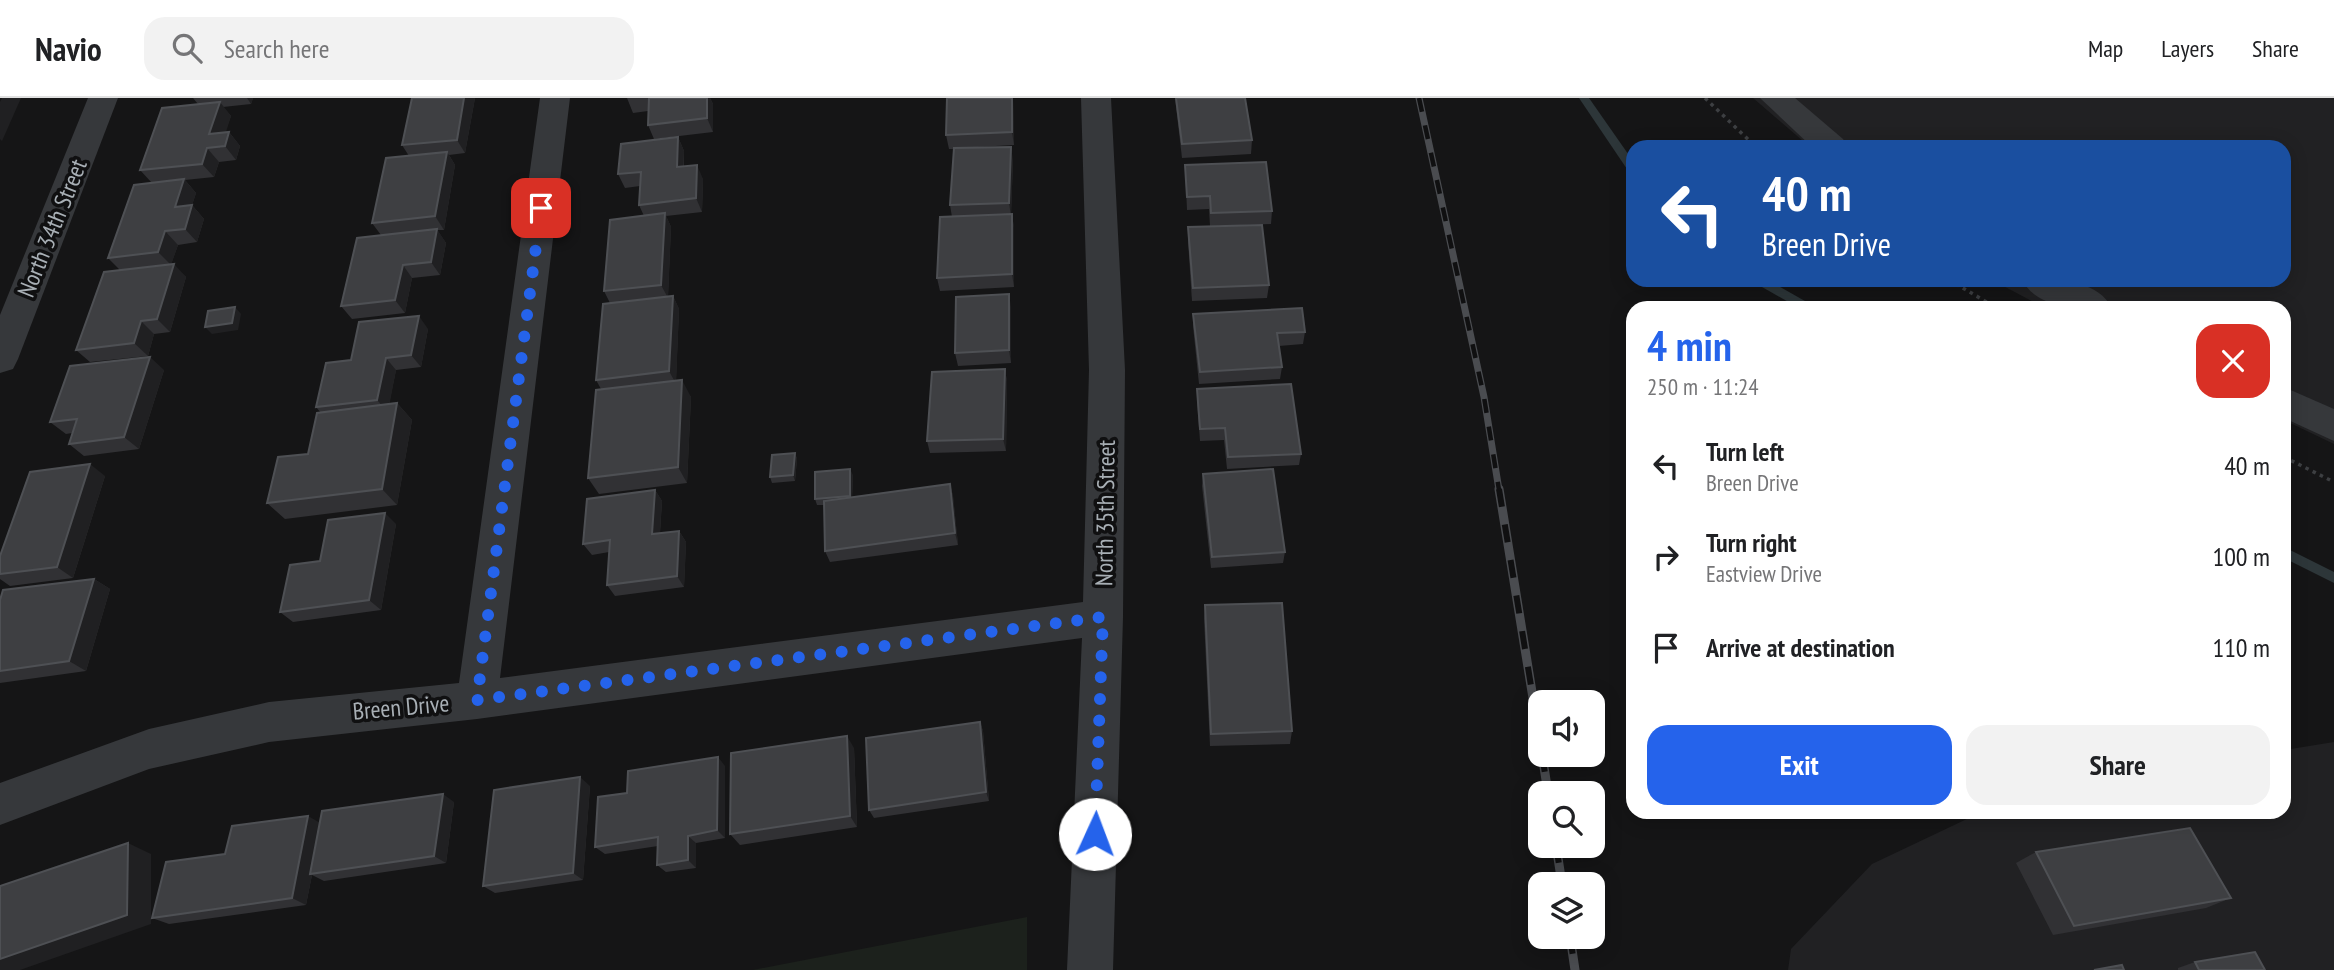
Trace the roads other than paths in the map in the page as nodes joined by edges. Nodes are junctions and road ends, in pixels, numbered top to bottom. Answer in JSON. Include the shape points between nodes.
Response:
{"nodes":[{"id":1,"x":103,"y":98,"type":"edge"},
{"id":2,"x":555,"y":98,"type":"edge"},
{"id":3,"x":1096,"y":98,"type":"edge"},
{"id":4,"x":1775,"y":98,"type":"edge"},
{"id":5,"x":1824,"y":140,"type":"edge"},
{"id":6,"x":2053,"y":287,"type":"edge"},
{"id":7,"x":2081,"y":301,"type":"edge"},
{"id":8,"x":0,"y":359,"type":"edge"},
{"id":9,"x":2291,"y":404,"type":"edge"},
{"id":10,"x":2334,"y":426,"type":"edge"},
{"id":11,"x":1103,"y":617,"type":"junction"},
{"id":12,"x":477,"y":700,"type":"junction"},
{"id":13,"x":0,"y":804,"type":"edge"},
{"id":14,"x":1090,"y":970,"type":"edge"}],
"edges":[{"from":1,"to":8,"type":"street","name":"North 34th Street"},
{"from":2,"to":12,"type":"street"},
{"from":3,"to":11,"type":"street","name":"North 35th Street","via":[[1107,370]]},
{"from":4,"to":5,"type":"street"},
{"from":6,"to":7,"type":"street"},
{"from":9,"to":10,"type":"street"},
{"from":11,"to":12,"type":"street","name":"Breen Drive"},
{"from":11,"to":14,"type":"street","name":"North 35th Street"},
{"from":12,"to":13,"type":"street","name":"Breen Drive","via":[[338,713],[207,734],[84,771]]}]}
